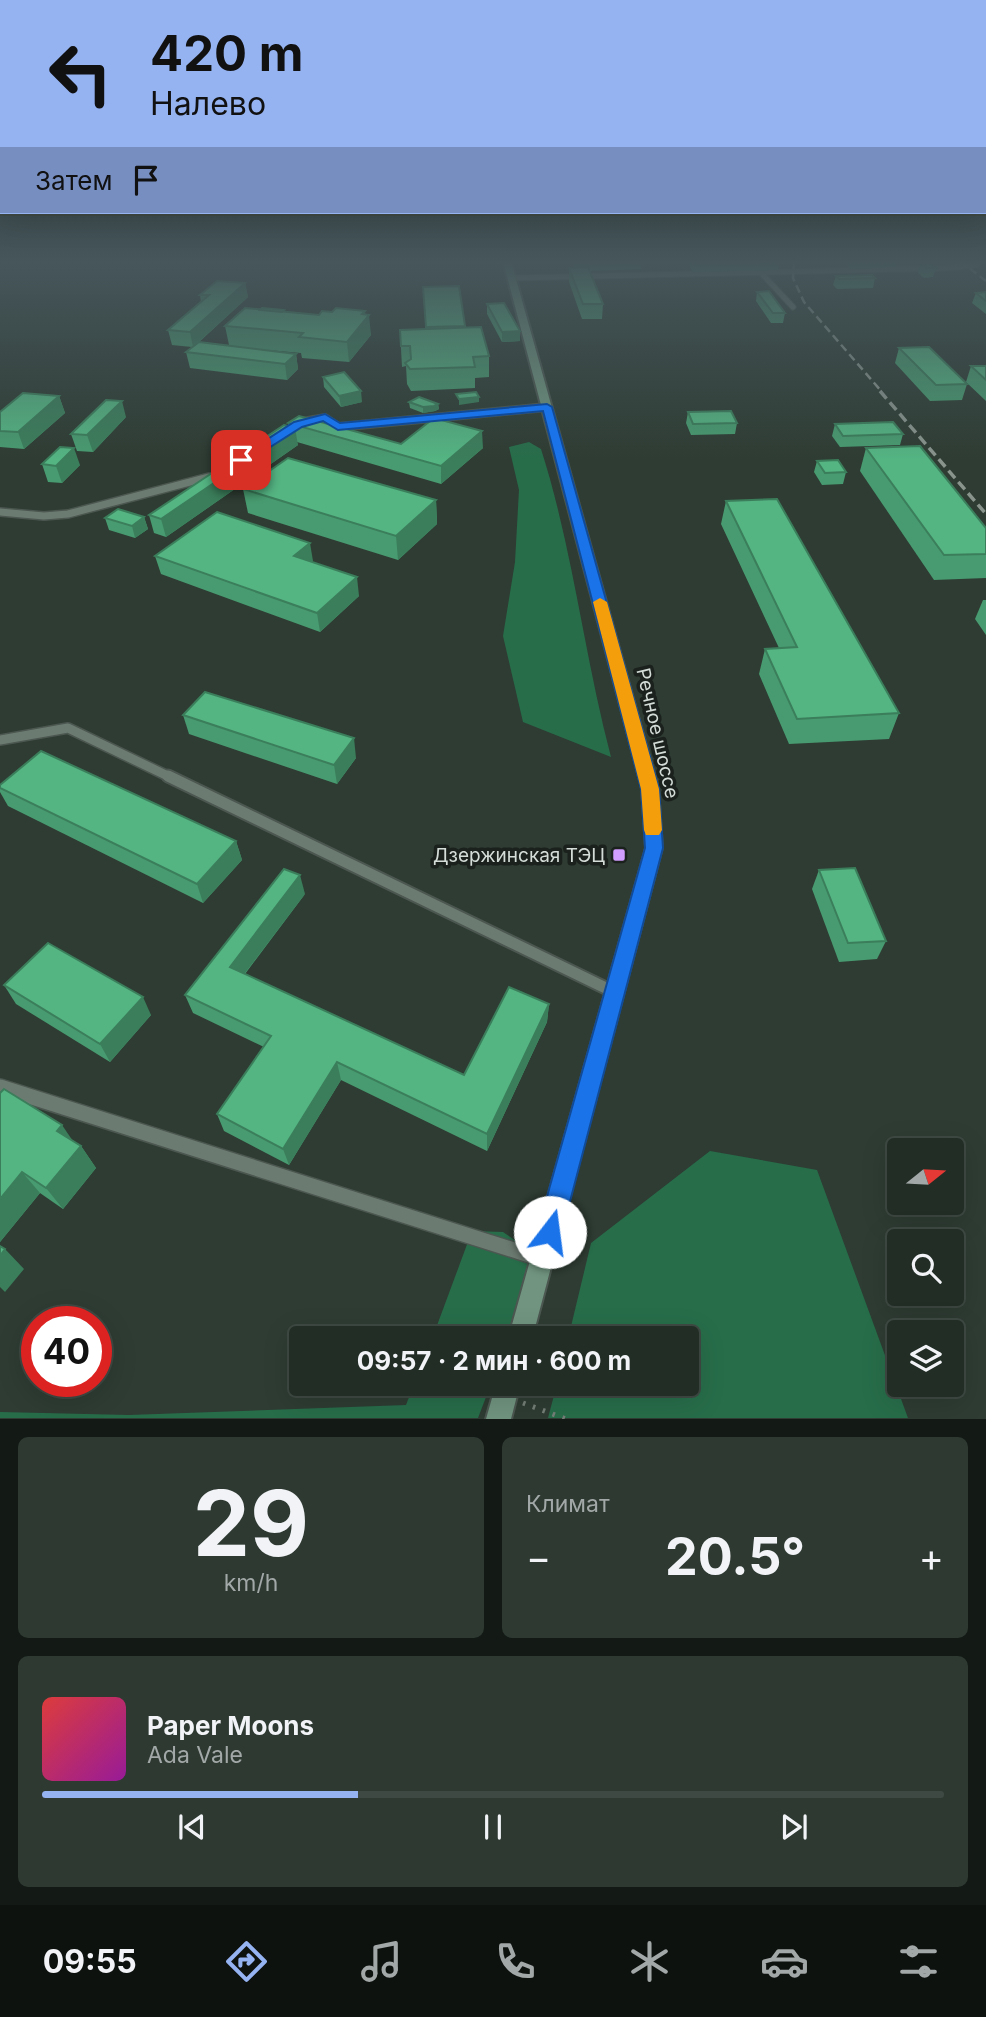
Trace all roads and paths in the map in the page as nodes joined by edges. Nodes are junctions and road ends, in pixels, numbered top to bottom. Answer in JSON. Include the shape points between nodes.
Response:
{"nodes":[{"id":1,"x":525,"y":327,"type":"edge"},
{"id":2,"x":547,"y":407,"type":"junction"},
{"id":3,"x":298,"y":424,"type":"edge"},
{"id":4,"x":222,"y":472,"type":"edge"},
{"id":5,"x":0,"y":512,"type":"edge"},
{"id":6,"x":0,"y":740,"type":"edge"},
{"id":7,"x":616,"y":993,"type":"junction"},
{"id":8,"x":0,"y":1087,"type":"edge"},
{"id":9,"x":542,"y":1259,"type":"junction"},
{"id":10,"x":524,"y":1326,"type":"edge"},
{"id":11,"x":504,"y":1400,"type":"edge"},
{"id":12,"x":566,"y":1419,"type":"edge"}],
"edges":[{"from":1,"to":2,"type":"street","name":"Речное шоссе"},
{"from":2,"to":3,"type":"lane","via":[[338,426],[325,418]]},
{"from":2,"to":7,"type":"street","name":"Речное шоссе","via":[[650,789],[654,848]]},
{"from":4,"to":5,"type":"lane","via":[[68,514]]},
{"from":6,"to":7,"type":"lane","via":[[68,729]]},
{"from":7,"to":9,"type":"street","name":"Речное шоссе"},
{"from":8,"to":9,"type":"lane"},
{"from":9,"to":10,"type":"street","name":"Речное шоссе"},
{"from":11,"to":12,"type":"path"}]}
